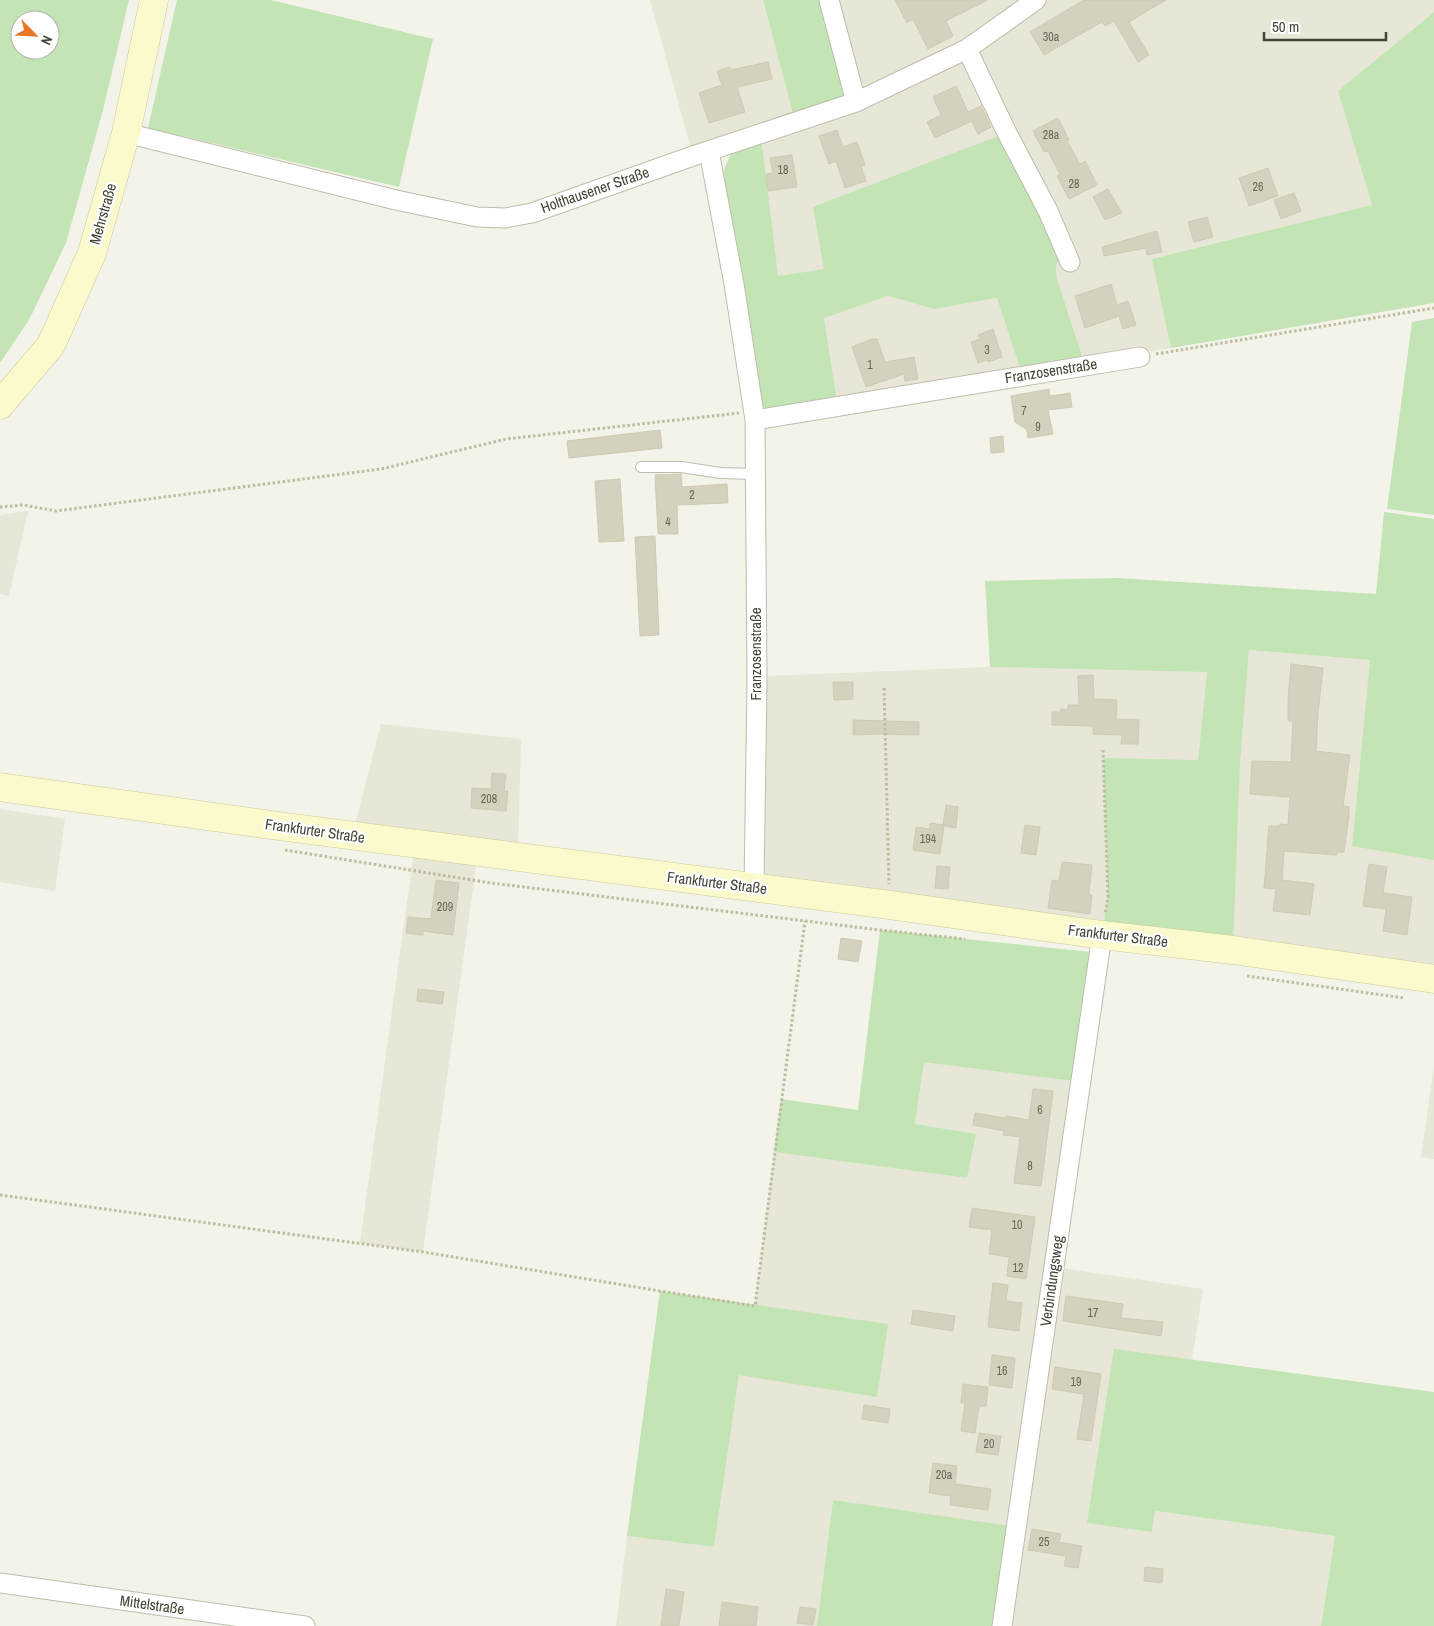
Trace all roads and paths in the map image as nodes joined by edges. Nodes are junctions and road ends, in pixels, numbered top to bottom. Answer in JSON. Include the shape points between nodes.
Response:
{"nodes":[{"id":1,"x":154,"y":0,"type":"edge"},
{"id":2,"x":829,"y":0,"type":"edge"},
{"id":3,"x":1036,"y":0,"type":"edge"},
{"id":4,"x":967,"y":49,"type":"junction"},
{"id":5,"x":856,"y":102,"type":"junction"},
{"id":6,"x":126,"y":133,"type":"junction"},
{"id":7,"x":709,"y":151,"type":"junction"},
{"id":8,"x":1070,"y":262,"type":"dead end"},
{"id":9,"x":1434,"y":308,"type":"edge"},
{"id":10,"x":1140,"y":357,"type":"joint"},
{"id":11,"x":0,"y":405,"type":"edge"},
{"id":12,"x":754,"y":416,"type":"junction"},
{"id":13,"x":641,"y":468,"type":"dead end"},
{"id":14,"x":755,"y":474,"type":"junction"},
{"id":15,"x":0,"y":507,"type":"edge"},
{"id":16,"x":884,"y":688,"type":"dead end"},
{"id":17,"x":1103,"y":750,"type":"dead end"},
{"id":18,"x":0,"y":787,"type":"edge"},
{"id":19,"x":285,"y":850,"type":"dead end"},
{"id":20,"x":754,"y":888,"type":"junction"},
{"id":21,"x":890,"y":905,"type":"junction"},
{"id":22,"x":805,"y":921,"type":"junction"},
{"id":23,"x":1102,"y":935,"type":"junction"},
{"id":24,"x":966,"y":939,"type":"dead end"},
{"id":25,"x":1243,"y":975,"type":"dead end"},
{"id":26,"x":1434,"y":979,"type":"edge"},
{"id":27,"x":1405,"y":999,"type":"dead end"},
{"id":28,"x":0,"y":1195,"type":"edge"},
{"id":29,"x":0,"y":1583,"type":"edge"},
{"id":30,"x":305,"y":1626,"type":"edge"},
{"id":31,"x":1002,"y":1626,"type":"edge"}],
"edges":[{"from":1,"to":6,"type":"main road","name":"Mehrstraße"},
{"from":2,"to":5,"type":"street"},
{"from":3,"to":4,"type":"street","name":"Holthausener Straße"},
{"from":4,"to":5,"type":"street","name":"Holthausener Straße"},
{"from":4,"to":8,"type":"street"},
{"from":5,"to":7,"type":"street","name":"Holthausener Straße"},
{"from":6,"to":7,"type":"street","name":"Holthausener Straße","via":[[396,200],[477,217],[505,218],[532,212]]},
{"from":6,"to":11,"type":"main road","name":"Mehrstraße","via":[[92,253],[51,345]]},
{"from":7,"to":12,"type":"street","name":"Franzosenstraße"},
{"from":9,"to":10,"type":"path"},
{"from":10,"to":12,"type":"street","name":"Franzosenstraße"},
{"from":12,"to":14,"type":"street","name":"Franzosenstraße"},
{"from":12,"to":15,"type":"path","via":[[704,415],[506,439],[381,469],[56,510],[23,505]]},
{"from":13,"to":14,"type":"lane","via":[[681,467]]},
{"from":14,"to":20,"type":"street","name":"Franzosenstraße"},
{"from":16,"to":21,"type":"path"},
{"from":17,"to":23,"type":"path","via":[[1108,897]]},
{"from":18,"to":20,"type":"main road","name":"Frankfurter Straße"},
{"from":19,"to":22,"type":"path","via":[[491,883]]},
{"from":20,"to":21,"type":"main road","name":"Frankfurter Straße"},
{"from":21,"to":23,"type":"main road","name":"Frankfurter Straße"},
{"from":22,"to":24,"type":"path"},
{"from":22,"to":28,"type":"path","via":[[755,1306],[422,1252]]},
{"from":23,"to":26,"type":"main road","name":"Frankfurter Straße"},
{"from":23,"to":31,"type":"street","name":"Verbindungsweg"},
{"from":25,"to":27,"type":"path"},
{"from":29,"to":30,"type":"street","name":"Mittelstraße"}]}
